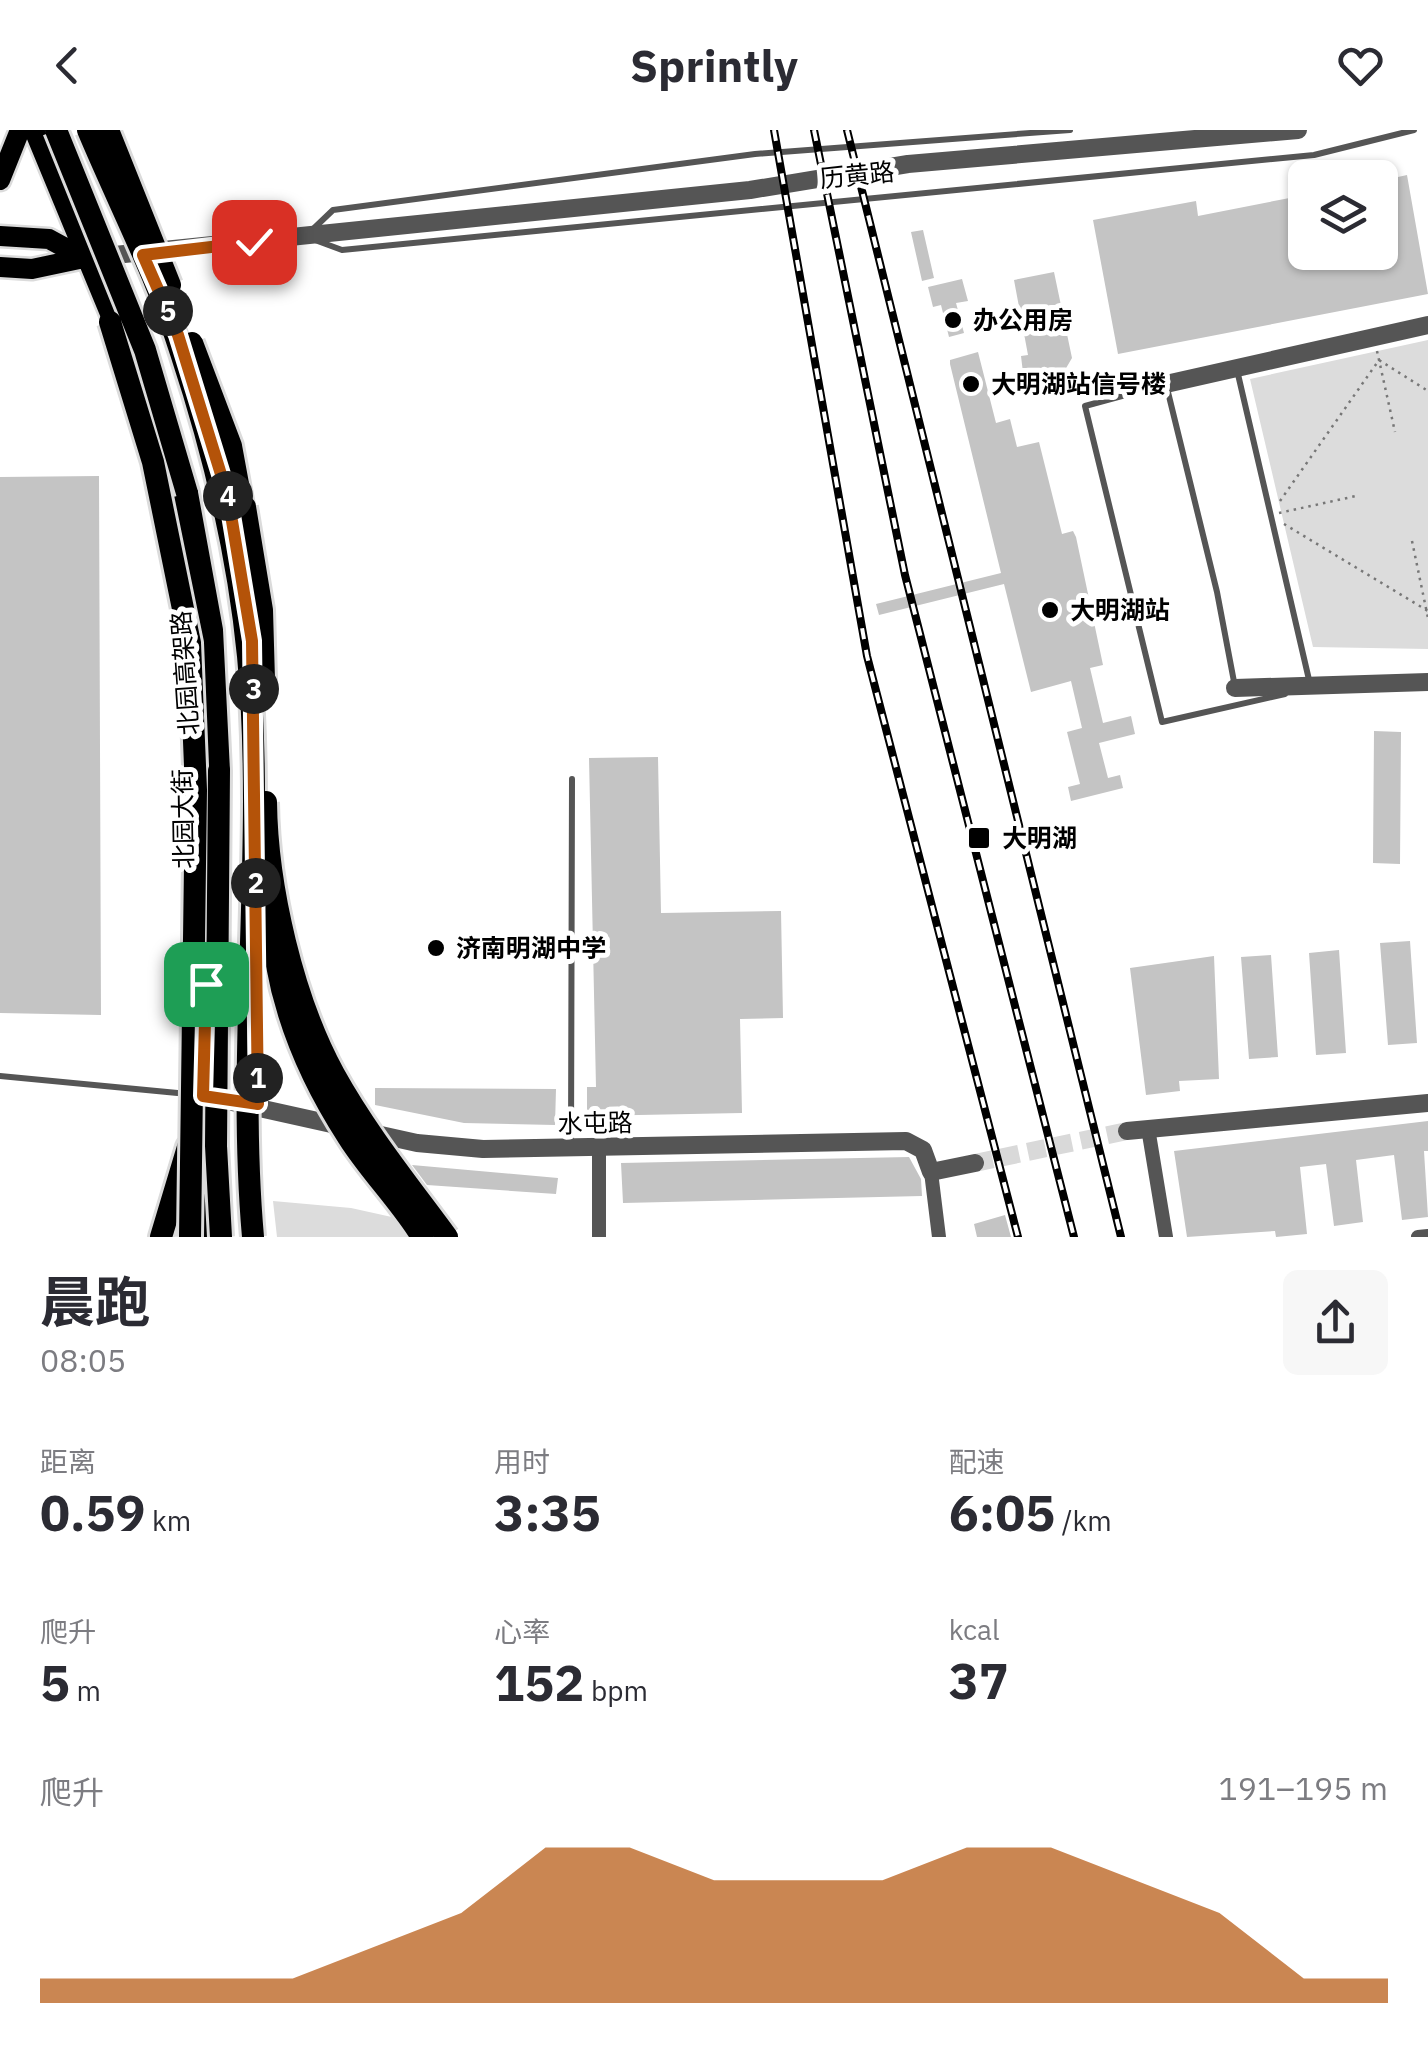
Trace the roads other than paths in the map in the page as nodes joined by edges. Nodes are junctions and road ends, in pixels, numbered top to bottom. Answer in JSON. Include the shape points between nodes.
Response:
{"nodes":[{"id":1,"x":20,"y":130,"type":"edge"},
{"id":2,"x":34,"y":130,"type":"edge"},
{"id":3,"x":56,"y":130,"type":"edge"},
{"id":4,"x":88,"y":130,"type":"edge"},
{"id":5,"x":98,"y":130,"type":"edge"},
{"id":6,"x":108,"y":130,"type":"edge"},
{"id":7,"x":1070,"y":130,"type":"edge"},
{"id":8,"x":1298,"y":130,"type":"edge"},
{"id":9,"x":1414,"y":130,"type":"edge"},
{"id":10,"x":0,"y":180,"type":"edge"},
{"id":11,"x":0,"y":236,"type":"edge"},
{"id":12,"x":305,"y":236,"type":"junction"},
{"id":13,"x":143,"y":255,"type":"junction"},
{"id":14,"x":84,"y":258,"type":"junction"},
{"id":15,"x":0,"y":268,"type":"edge"},
{"id":16,"x":110,"y":322,"type":"junction"},
{"id":17,"x":1428,"y":325,"type":"edge"},
{"id":18,"x":180,"y":350,"type":"junction"},
{"id":19,"x":1236,"y":368,"type":"junction"},
{"id":20,"x":1166,"y":384,"type":"junction"},
{"id":21,"x":230,"y":446,"type":"junction"},
{"id":22,"x":246,"y":507,"type":"junction"},
{"id":23,"x":248,"y":655,"type":"junction"},
{"id":24,"x":1428,"y":682,"type":"edge"},
{"id":25,"x":1310,"y":685,"type":"junction"},
{"id":26,"x":1235,"y":688,"type":"joint"},
{"id":27,"x":218,"y":770,"type":"junction"},
{"id":28,"x":572,"y":779,"type":"dead end"},
{"id":29,"x":270,"y":870,"type":"junction"},
{"id":30,"x":194,"y":914,"type":"junction"},
{"id":31,"x":193,"y":1023,"type":"junction"},
{"id":32,"x":0,"y":1076,"type":"edge"},
{"id":33,"x":203,"y":1096,"type":"junction"},
{"id":34,"x":1428,"y":1102,"type":"edge"},
{"id":35,"x":258,"y":1104,"type":"junction"},
{"id":36,"x":1148,"y":1128,"type":"junction"},
{"id":37,"x":1128,"y":1130,"type":"tunnel mouth"},
{"id":38,"x":190,"y":1144,"type":"junction"},
{"id":39,"x":216,"y":1146,"type":"junction"},
{"id":40,"x":571,"y":1148,"type":"junction"},
{"id":41,"x":598,"y":1148,"type":"junction"},
{"id":42,"x":975,"y":1163,"type":"tunnel mouth"},
{"id":43,"x":931,"y":1172,"type":"junction"},
{"id":44,"x":1428,"y":1236,"type":"edge"},
{"id":45,"x":161,"y":1237,"type":"edge"},
{"id":46,"x":190,"y":1237,"type":"edge"},
{"id":47,"x":208,"y":1237,"type":"edge"},
{"id":48,"x":221,"y":1237,"type":"edge"},
{"id":49,"x":253,"y":1237,"type":"edge"},
{"id":50,"x":262,"y":1237,"type":"edge"},
{"id":51,"x":422,"y":1237,"type":"edge"},
{"id":52,"x":447,"y":1237,"type":"edge"},
{"id":53,"x":599,"y":1237,"type":"edge"},
{"id":54,"x":939,"y":1237,"type":"edge"},
{"id":55,"x":1166,"y":1237,"type":"edge"},
{"id":56,"x":1418,"y":1237,"type":"edge"}],
"edges":[{"from":1,"to":10,"type":"main road"},
{"from":2,"to":14,"type":"main road","name":"北园大街"},
{"from":3,"to":27,"type":"highway","name":"北园高架路","bridge":true,"via":[[145,350],[180,462],[212,630]]},
{"from":4,"to":18,"type":"highway","bridge":true},
{"from":5,"to":13,"type":"main road"},
{"from":6,"to":21,"type":"highway","bridge":true},
{"from":7,"to":12,"type":"lane","name":"历黄路","via":[[755,154],[333,210]]},
{"from":8,"to":12,"type":"street","name":"历黄路","via":[[908,164],[750,190]]},
{"from":9,"to":12,"type":"lane","name":"历黄路","via":[[1314,155],[751,211],[342,250]]},
{"from":11,"to":14,"type":"main road","name":"历黄路","via":[[49,239]]},
{"from":12,"to":13,"type":"street","name":"历黄路"},
{"from":13,"to":14,"type":"street","name":"历黄路"},
{"from":13,"to":35,"type":"main road","via":[[178,335],[228,497],[252,641]]},
{"from":14,"to":15,"type":"main road","name":"历黄路"},
{"from":14,"to":16,"type":"main road","name":"北园大街"},
{"from":16,"to":30,"type":"highway","bridge":true,"via":[[161,493],[190,644]]},
{"from":16,"to":33,"type":"main road","name":"北园大街","via":[[124,342],[163,452],[201,637],[208,864]]},
{"from":17,"to":19,"type":"street"},
{"from":18,"to":21,"type":"highway","bridge":true},
{"from":18,"to":23,"type":"highway","bridge":true,"via":[[230,543]]},
{"from":19,"to":20,"type":"street"},
{"from":19,"to":25,"type":"lane"},
{"from":20,"to":25,"type":"lane","via":[[1085,406],[1162,722]]},
{"from":20,"to":26,"type":"lane"},
{"from":21,"to":22,"type":"highway","bridge":true},
{"from":22,"to":23,"type":"highway","bridge":true},
{"from":22,"to":29,"type":"highway","bridge":true,"via":[[262,610]]},
{"from":23,"to":49,"type":"highway","bridge":true,"via":[[246,1160]]},
{"from":24,"to":25,"type":"street"},
{"from":25,"to":26,"type":"street"},
{"from":27,"to":30,"type":"highway","bridge":true},
{"from":27,"to":39,"type":"highway","name":"北园高架路","bridge":true},
{"from":28,"to":40,"type":"lane"},
{"from":29,"to":51,"type":"highway","bridge":true,"via":[[272,944],[297,1040],[349,1138]]},
{"from":29,"to":52,"type":"highway","bridge":true,"via":[[309,1017],[333,1072]]},
{"from":30,"to":31,"type":"highway","bridge":true},
{"from":31,"to":38,"type":"highway","bridge":true},
{"from":31,"to":39,"type":"highway","bridge":true},
{"from":32,"to":33,"type":"lane"},
{"from":33,"to":35,"type":"street","name":"水屯路"},
{"from":33,"to":47,"type":"main road","name":"北园大街"},
{"from":34,"to":36,"type":"street"},
{"from":35,"to":40,"type":"street","name":"水屯路","via":[[417,1143]]},
{"from":35,"to":50,"type":"main road"},
{"from":36,"to":37,"type":"street"},
{"from":36,"to":55,"type":"street"},
{"from":38,"to":45,"type":"highway"},
{"from":38,"to":46,"type":"highway","bridge":true},
{"from":39,"to":48,"type":"highway","name":"北园高架路","bridge":true},
{"from":40,"to":41,"type":"street","name":"水屯路"},
{"from":41,"to":43,"type":"street","name":"水屯路","via":[[906,1141],[923,1150]]},
{"from":41,"to":53,"type":"street"},
{"from":42,"to":43,"type":"street"},
{"from":43,"to":54,"type":"street"},
{"from":44,"to":56,"type":"street"}]}
